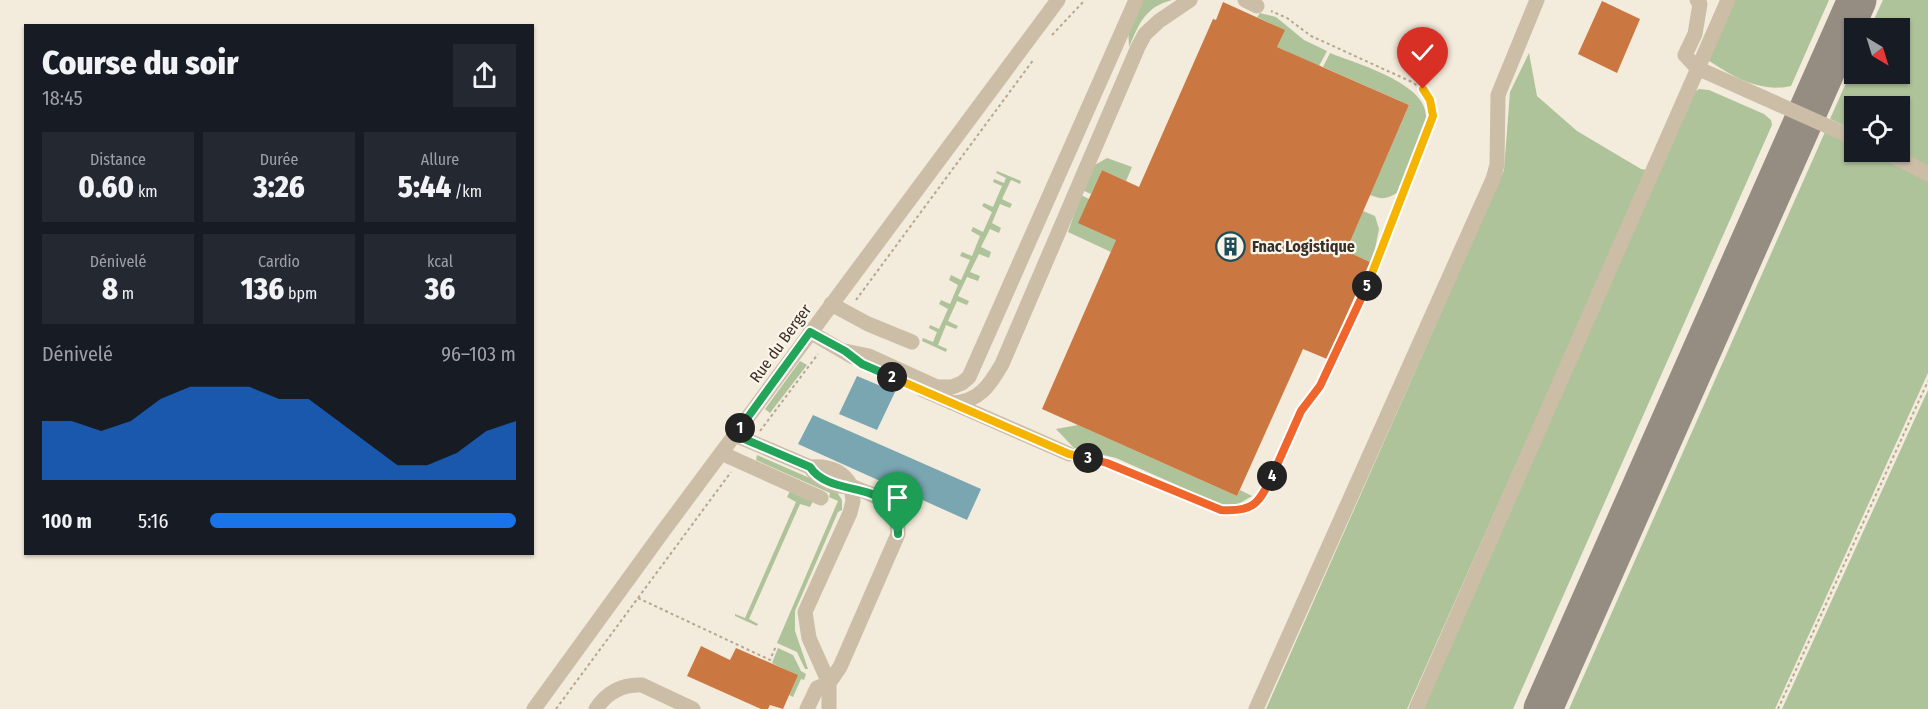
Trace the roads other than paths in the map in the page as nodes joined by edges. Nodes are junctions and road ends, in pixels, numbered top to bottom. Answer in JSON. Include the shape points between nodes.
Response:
{"nodes":[{"id":1,"x":1058,"y":0,"type":"edge"},
{"id":2,"x":1136,"y":0,"type":"edge"},
{"id":3,"x":1190,"y":0,"type":"edge"},
{"id":4,"x":1537,"y":0,"type":"edge"},
{"id":5,"x":1697,"y":0,"type":"edge"},
{"id":6,"x":1728,"y":0,"type":"edge"},
{"id":7,"x":1697,"y":68,"type":"junction"},
{"id":8,"x":1844,"y":134,"type":"edge"},
{"id":9,"x":1905,"y":162,"type":"edge"},
{"id":10,"x":1928,"y":174,"type":"edge"},
{"id":11,"x":831,"y":304,"type":"junction"},
{"id":12,"x":810,"y":332,"type":"junction"},
{"id":13,"x":912,"y":342,"type":"dead end"},
{"id":14,"x":845,"y":351,"type":"junction"},
{"id":15,"x":952,"y":403,"type":"junction"},
{"id":16,"x":735,"y":435,"type":"junction"},
{"id":17,"x":721,"y":453,"type":"junction"},
{"id":18,"x":1069,"y":454,"type":"road end"},
{"id":19,"x":851,"y":486,"type":"junction"},
{"id":20,"x":822,"y":498,"type":"dead end"},
{"id":21,"x":829,"y":683,"type":"junction"},
{"id":22,"x":534,"y":709,"type":"edge"},
{"id":23,"x":596,"y":709,"type":"edge"},
{"id":24,"x":693,"y":709,"type":"edge"},
{"id":25,"x":807,"y":709,"type":"edge"},
{"id":26,"x":829,"y":709,"type":"edge"},
{"id":27,"x":1256,"y":709,"type":"edge"},
{"id":28,"x":1416,"y":709,"type":"edge"}],
"edges":[{"from":1,"to":11,"type":"street","name":"Rue du Berger"},
{"from":2,"to":14,"type":"street","via":[[969,377],[952,387],[937,387],[869,356]]},
{"from":3,"to":15,"type":"street","via":[[1159,21],[1138,47],[997,373],[984,391],[968,401]]},
{"from":4,"to":27,"type":"street","via":[[1498,95],[1497,165],[1493,179]]},
{"from":5,"to":7,"type":"street","via":[[1700,4],[1695,34],[1684,55]]},
{"from":6,"to":7,"type":"street"},
{"from":7,"to":8,"type":"street"},
{"from":7,"to":28,"type":"street"},
{"from":9,"to":10,"type":"street"},
{"from":11,"to":12,"type":"street","name":"Rue du Berger"},
{"from":11,"to":13,"type":"street"},
{"from":12,"to":14,"type":"street"},
{"from":12,"to":16,"type":"street","name":"Rue du Berger"},
{"from":14,"to":15,"type":"street","via":[[862,364]]},
{"from":15,"to":18,"type":"street"},
{"from":16,"to":17,"type":"street","name":"Rue du Berger"},
{"from":16,"to":19,"type":"street","via":[[810,467],[814,474],[837,485]]},
{"from":17,"to":20,"type":"street"},
{"from":17,"to":22,"type":"street","name":"Rue du Berger"},
{"from":19,"to":21,"type":"street","via":[[850,513],[805,612],[809,638]]},
{"from":19,"to":21,"type":"street","via":[[884,500],[898,522],[898,534],[840,667]]},
{"from":21,"to":25,"type":"street","via":[[817,688]]},
{"from":21,"to":26,"type":"street"},
{"from":23,"to":24,"type":"street","via":[[612,691],[642,685]]}]}
